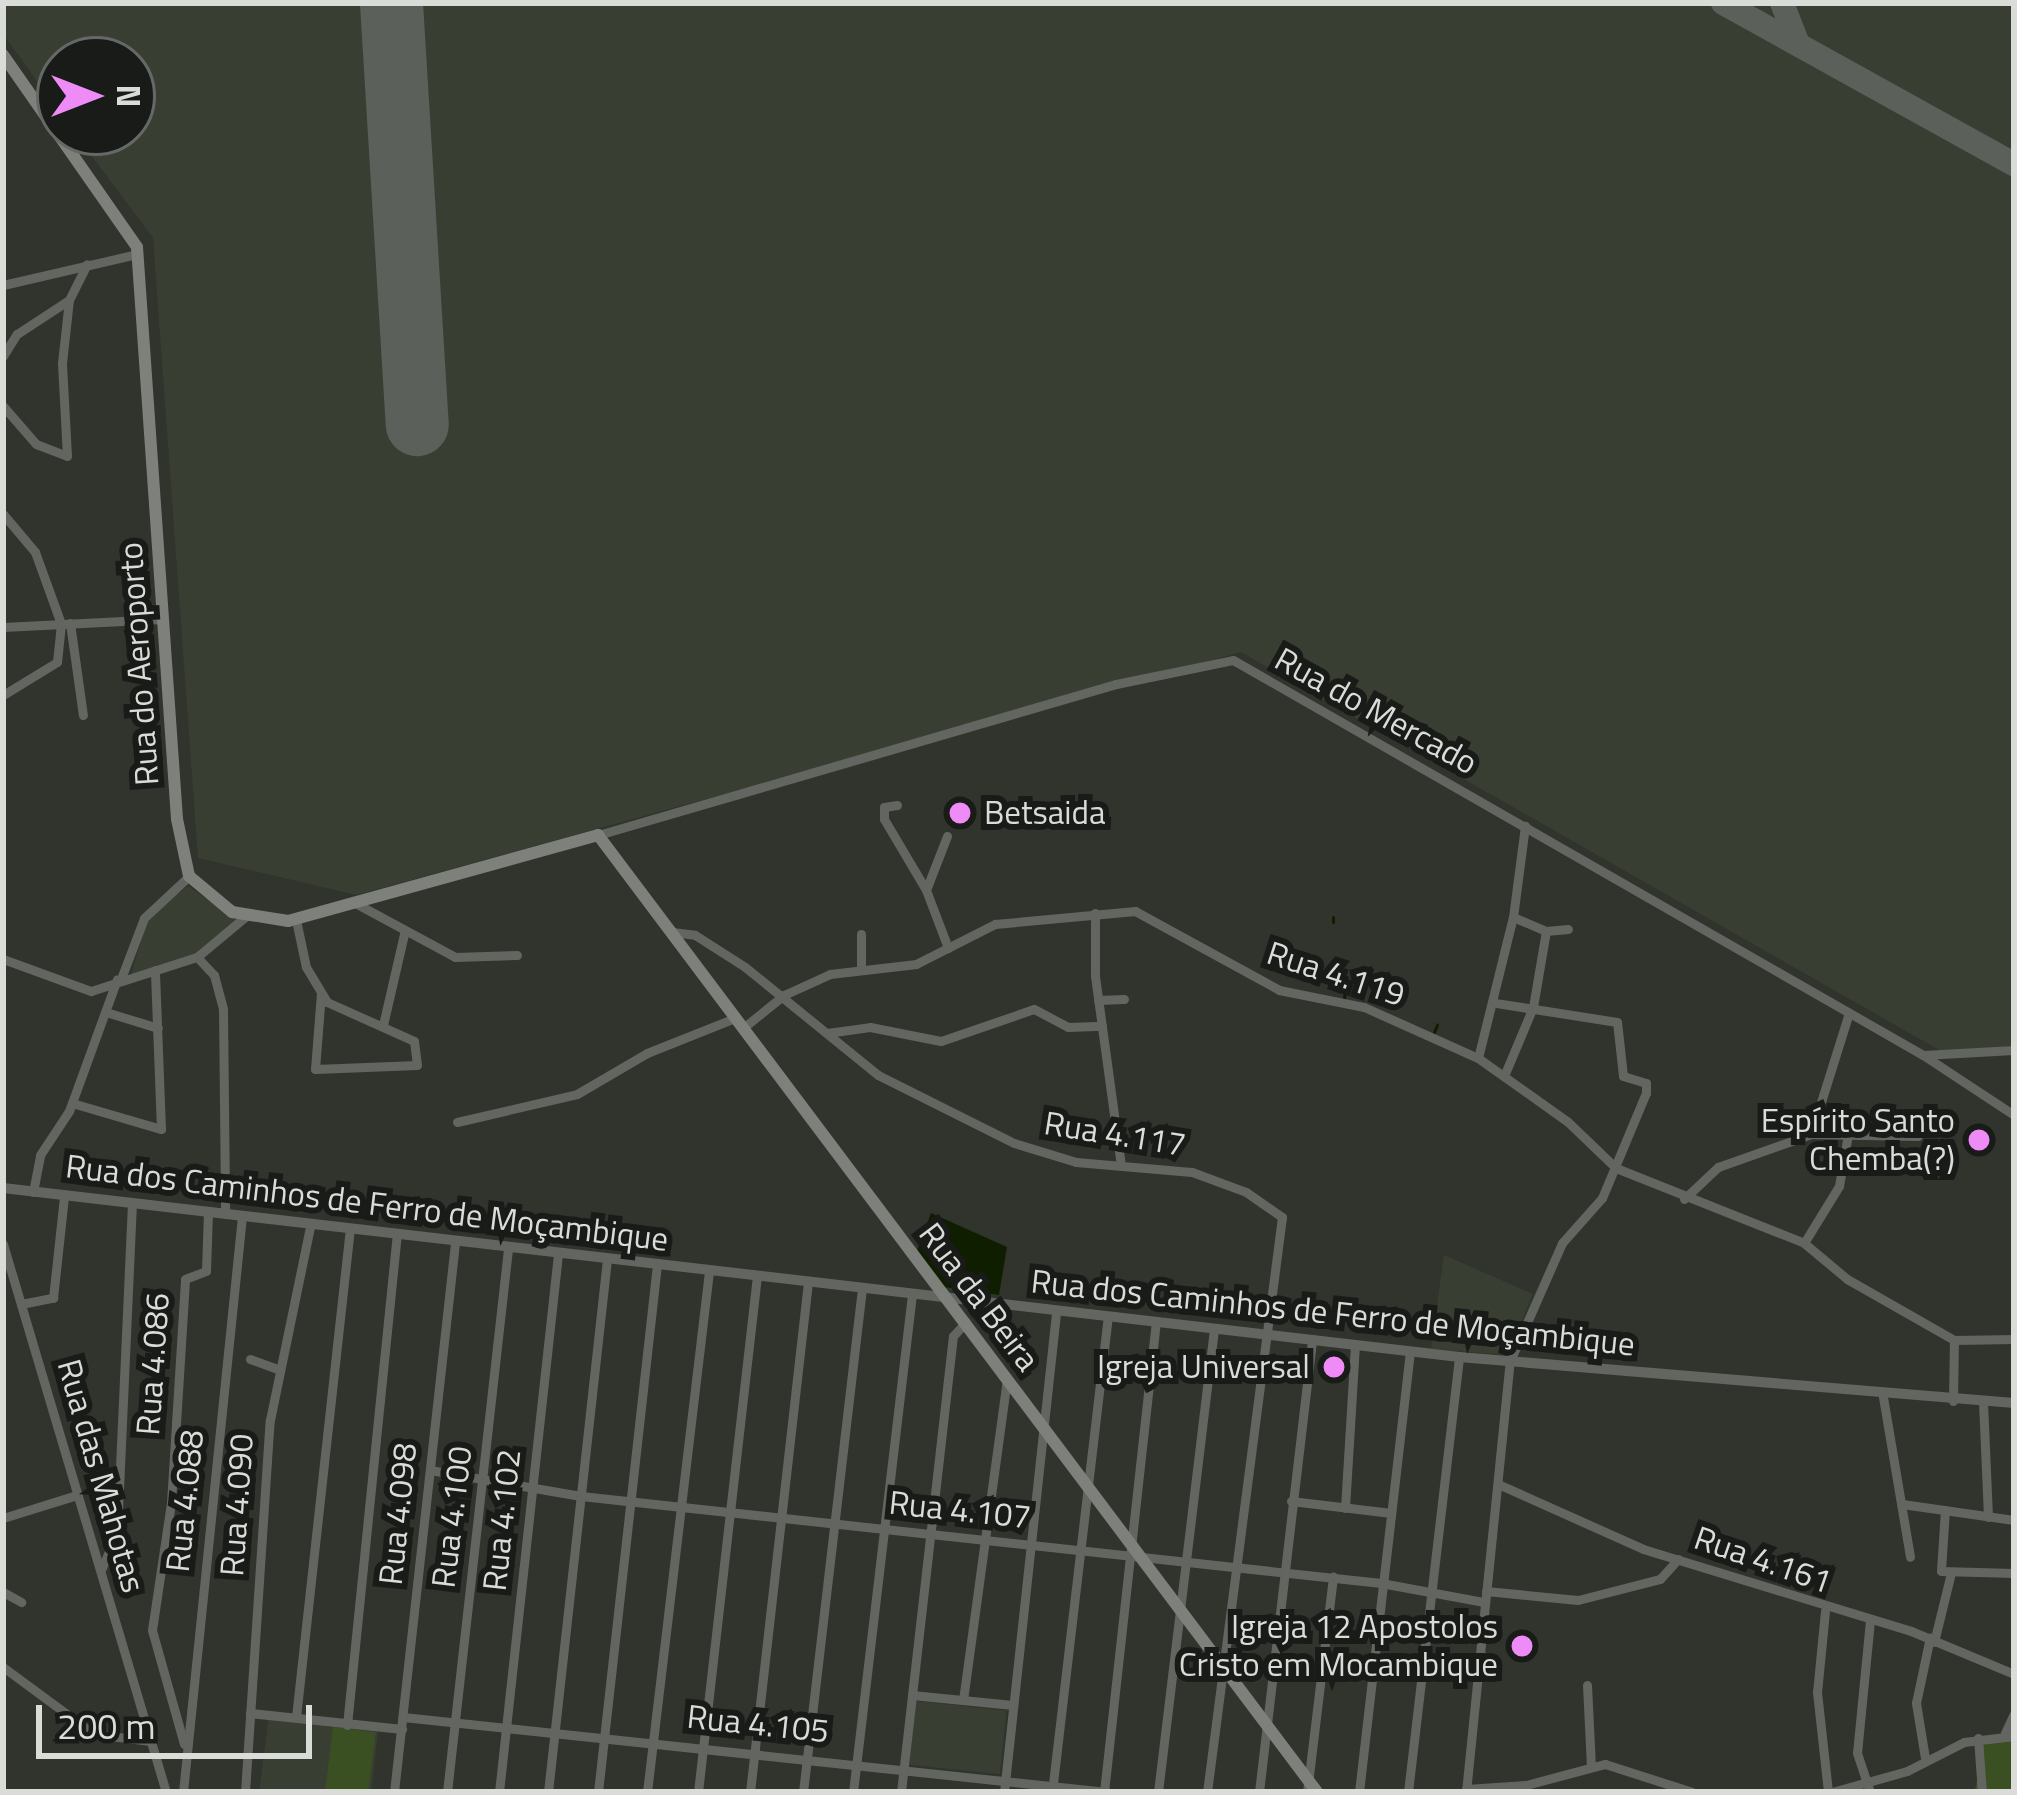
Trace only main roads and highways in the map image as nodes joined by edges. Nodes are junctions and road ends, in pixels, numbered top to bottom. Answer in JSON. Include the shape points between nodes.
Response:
{"nodes":[{"id":1,"x":4,"y":60,"type":"edge"},
{"id":2,"x":296,"y":920,"type":"joint"},
{"id":3,"x":1307,"y":1786,"type":"edge"},
{"id":4,"x":1317,"y":1792,"type":"edge"}],
"edges":[{"from":1,"to":2,"type":"main road","name":"Rua do Aeroporto","via":[[116,206],[137,254],[177,819],[190,876],[245,917]]},
{"from":2,"to":3,"type":"main road","name":"Rua da Beira","via":[[598,835]]},
{"from":3,"to":4,"type":"main road","name":"Rua da Beira"}]}
